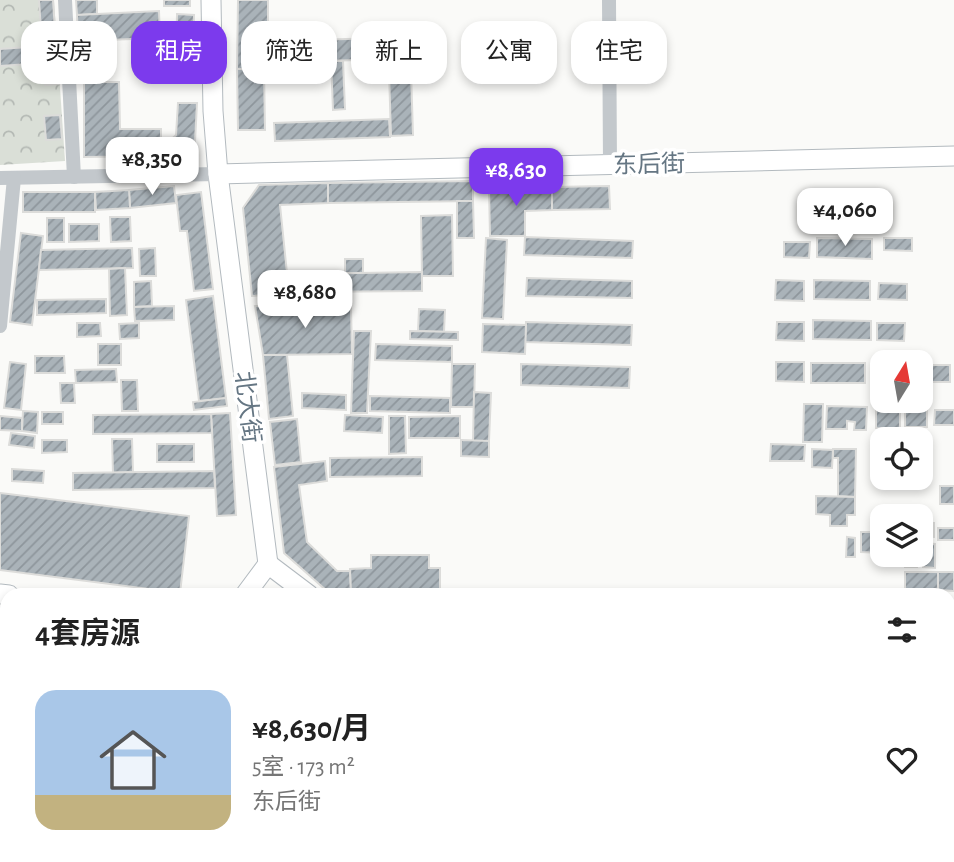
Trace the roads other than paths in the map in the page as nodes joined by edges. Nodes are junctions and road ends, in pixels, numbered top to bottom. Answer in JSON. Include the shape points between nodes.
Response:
{"nodes":[{"id":1,"x":65,"y":0,"type":"edge"},
{"id":2,"x":211,"y":0,"type":"edge"},
{"id":3,"x":608,"y":0,"type":"edge"},
{"id":4,"x":954,"y":156,"type":"edge"},
{"id":5,"x":610,"y":164,"type":"junction"},
{"id":6,"x":218,"y":174,"type":"junction"},
{"id":7,"x":74,"y":177,"type":"junction"},
{"id":8,"x":7,"y":178,"type":"edge"},
{"id":9,"x":0,"y":326,"type":"edge"},
{"id":10,"x":268,"y":564,"type":"junction"},
{"id":11,"x":250,"y":588,"type":"edge"},
{"id":12,"x":300,"y":588,"type":"edge"}],
"edges":[{"from":1,"to":7,"type":"street"},
{"from":2,"to":6,"type":"street","name":"北大街"},
{"from":3,"to":5,"type":"street"},
{"from":4,"to":5,"type":"street","name":"东后街"},
{"from":5,"to":6,"type":"street","name":"东后街"},
{"from":6,"to":7,"type":"street"},
{"from":6,"to":10,"type":"street","name":"北大街"},
{"from":7,"to":8,"type":"street"},
{"from":8,"to":9,"type":"street"},
{"from":10,"to":11,"type":"street"},
{"from":10,"to":12,"type":"street"}]}
